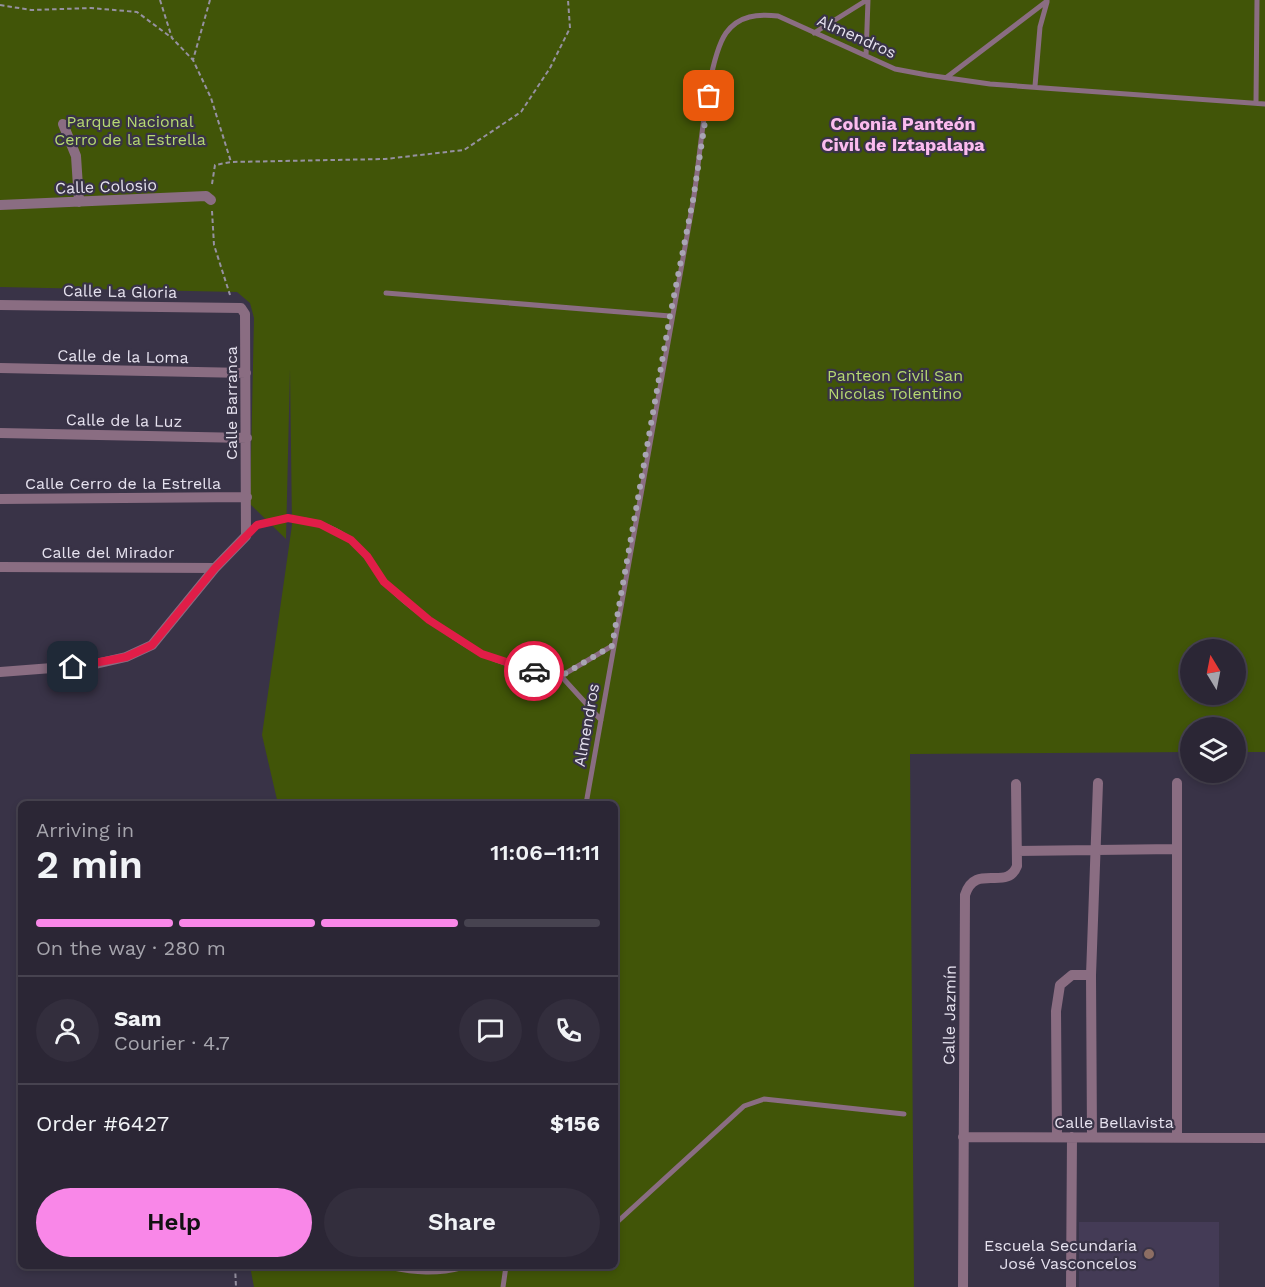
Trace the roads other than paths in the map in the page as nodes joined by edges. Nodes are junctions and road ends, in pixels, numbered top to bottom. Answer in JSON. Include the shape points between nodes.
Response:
{"nodes":[{"id":1,"x":868,"y":0,"type":"edge"},
{"id":2,"x":1257,"y":0,"type":"edge"},
{"id":3,"x":1047,"y":1,"type":"edge"},
{"id":4,"x":814,"y":33,"type":"junction"},
{"id":5,"x":866,"y":56,"type":"junction"},
{"id":6,"x":947,"y":77,"type":"junction"},
{"id":7,"x":1035,"y":86,"type":"junction"},
{"id":8,"x":1256,"y":103,"type":"junction"},
{"id":9,"x":1265,"y":104,"type":"edge"},
{"id":10,"x":63,"y":124,"type":"dead end"},
{"id":11,"x":211,"y":200,"type":"road end"},
{"id":12,"x":79,"y":202,"type":"junction"},
{"id":13,"x":0,"y":205,"type":"edge"},
{"id":14,"x":387,"y":293,"type":"dead end"},
{"id":15,"x":0,"y":305,"type":"edge"},
{"id":16,"x":239,"y":308,"type":"joint"},
{"id":17,"x":670,"y":316,"type":"junction"},
{"id":18,"x":0,"y":368,"type":"edge"},
{"id":19,"x":246,"y":373,"type":"junction"},
{"id":20,"x":0,"y":433,"type":"edge"},
{"id":21,"x":247,"y":438,"type":"junction"},
{"id":22,"x":247,"y":497,"type":"junction"},
{"id":23,"x":0,"y":499,"type":"edge"},
{"id":24,"x":246,"y":536,"type":"junction"},
{"id":25,"x":0,"y":567,"type":"edge"},
{"id":26,"x":215,"y":568,"type":"junction"},
{"id":27,"x":612,"y":646,"type":"junction"},
{"id":28,"x":0,"y":672,"type":"edge"},
{"id":29,"x":561,"y":676,"type":"junction"},
{"id":30,"x":601,"y":720,"type":"junction"},
{"id":31,"x":1016,"y":783,"type":"dead end"},
{"id":32,"x":1098,"y":783,"type":"dead end"},
{"id":33,"x":1177,"y":783,"type":"dead end"},
{"id":34,"x":587,"y":801,"type":"edge"},
{"id":35,"x":1176,"y":849,"type":"junction"},
{"id":36,"x":1095,"y":850,"type":"junction"},
{"id":37,"x":1017,"y":851,"type":"junction"},
{"id":38,"x":1091,"y":975,"type":"junction"},
{"id":39,"x":904,"y":1114,"type":"dead end"},
{"id":40,"x":963,"y":1137,"type":"junction"},
{"id":41,"x":1057,"y":1137,"type":"junction"},
{"id":42,"x":1072,"y":1137,"type":"junction"},
{"id":43,"x":1092,"y":1137,"type":"junction"},
{"id":44,"x":1177,"y":1137,"type":"junction"},
{"id":45,"x":1265,"y":1137,"type":"edge"},
{"id":46,"x":618,"y":1221,"type":"edge"},
{"id":47,"x":397,"y":1269,"type":"edge"},
{"id":48,"x":457,"y":1269,"type":"edge"},
{"id":49,"x":506,"y":1269,"type":"edge"},
{"id":50,"x":503,"y":1287,"type":"edge"},
{"id":51,"x":963,"y":1287,"type":"edge"},
{"id":52,"x":1071,"y":1287,"type":"edge"}],
"edges":[{"from":1,"to":4,"type":"lane"},
{"from":1,"to":5,"type":"lane"},
{"from":2,"to":8,"type":"lane"},
{"from":3,"to":6,"type":"lane"},
{"from":3,"to":7,"type":"lane","via":[[1040,27]]},
{"from":4,"to":5,"type":"lane","name":"Almendros"},
{"from":4,"to":17,"type":"lane","name":"Almendros","via":[[778,16],[759,14],[740,20],[726,33],[712,75]]},
{"from":5,"to":6,"type":"lane","name":"Almendros","via":[[895,69]]},
{"from":6,"to":7,"type":"lane","name":"Almendros"},
{"from":7,"to":8,"type":"lane","name":"Almendros"},
{"from":8,"to":9,"type":"lane","name":"Almendros"},
{"from":10,"to":12,"type":"street","via":[[76,156]]},
{"from":11,"to":12,"type":"street","name":"Calle Colosio","via":[[206,196]]},
{"from":12,"to":13,"type":"street","name":"Calle Colosio"},
{"from":14,"to":17,"type":"lane"},
{"from":15,"to":16,"type":"street","name":"Calle La Gloria"},
{"from":16,"to":19,"type":"street","name":"Calle Barranca","via":[[245,314]]},
{"from":17,"to":27,"type":"lane","name":"Almendros"},
{"from":18,"to":19,"type":"street","name":"Calle de la Loma"},
{"from":19,"to":21,"type":"street","name":"Calle Barranca"},
{"from":20,"to":21,"type":"street","name":"Calle de la Luz"},
{"from":21,"to":22,"type":"street","name":"Calle Barranca"},
{"from":22,"to":23,"type":"street","name":"Calle Cerro de la Estrella"},
{"from":22,"to":24,"type":"street","name":"Calle Barranca"},
{"from":24,"to":26,"type":"street"},
{"from":24,"to":29,"type":"lane","via":[[257,525],[288,518],[320,524],[351,540],[384,582],[429,620],[482,654],[520,668]]},
{"from":25,"to":26,"type":"street","name":"Calle del Mirador"},
{"from":26,"to":28,"type":"street","via":[[152,645],[126,657],[91,665]]},
{"from":27,"to":29,"type":"lane"},
{"from":27,"to":30,"type":"lane","name":"Almendros"},
{"from":29,"to":30,"type":"lane"},
{"from":30,"to":34,"type":"lane","name":"Almendros"},
{"from":31,"to":37,"type":"street","name":"Calle Jazmín"},
{"from":32,"to":36,"type":"street"},
{"from":33,"to":35,"type":"street"},
{"from":35,"to":36,"type":"street"},
{"from":35,"to":44,"type":"street"},
{"from":36,"to":37,"type":"street"},
{"from":36,"to":38,"type":"street"},
{"from":37,"to":40,"type":"street","name":"Calle Jazmín","via":[[1014,874],[977,878],[968,884],[965,894]]},
{"from":38,"to":41,"type":"street","via":[[1072,975],[1060,985],[1056,1011]]},
{"from":38,"to":43,"type":"street"},
{"from":39,"to":46,"type":"lane","via":[[764,1099],[744,1106]]},
{"from":40,"to":41,"type":"street","name":"Calle Bellavista"},
{"from":40,"to":51,"type":"street","name":"Calle Jazmín"},
{"from":41,"to":42,"type":"street","name":"Calle Bellavista"},
{"from":42,"to":43,"type":"street","name":"Calle Bellavista"},
{"from":42,"to":52,"type":"street"},
{"from":43,"to":44,"type":"street","name":"Calle Bellavista"},
{"from":44,"to":45,"type":"street","name":"Calle Bellavista"},
{"from":47,"to":48,"type":"lane","via":[[414,1273]]},
{"from":49,"to":50,"type":"lane"}]}
